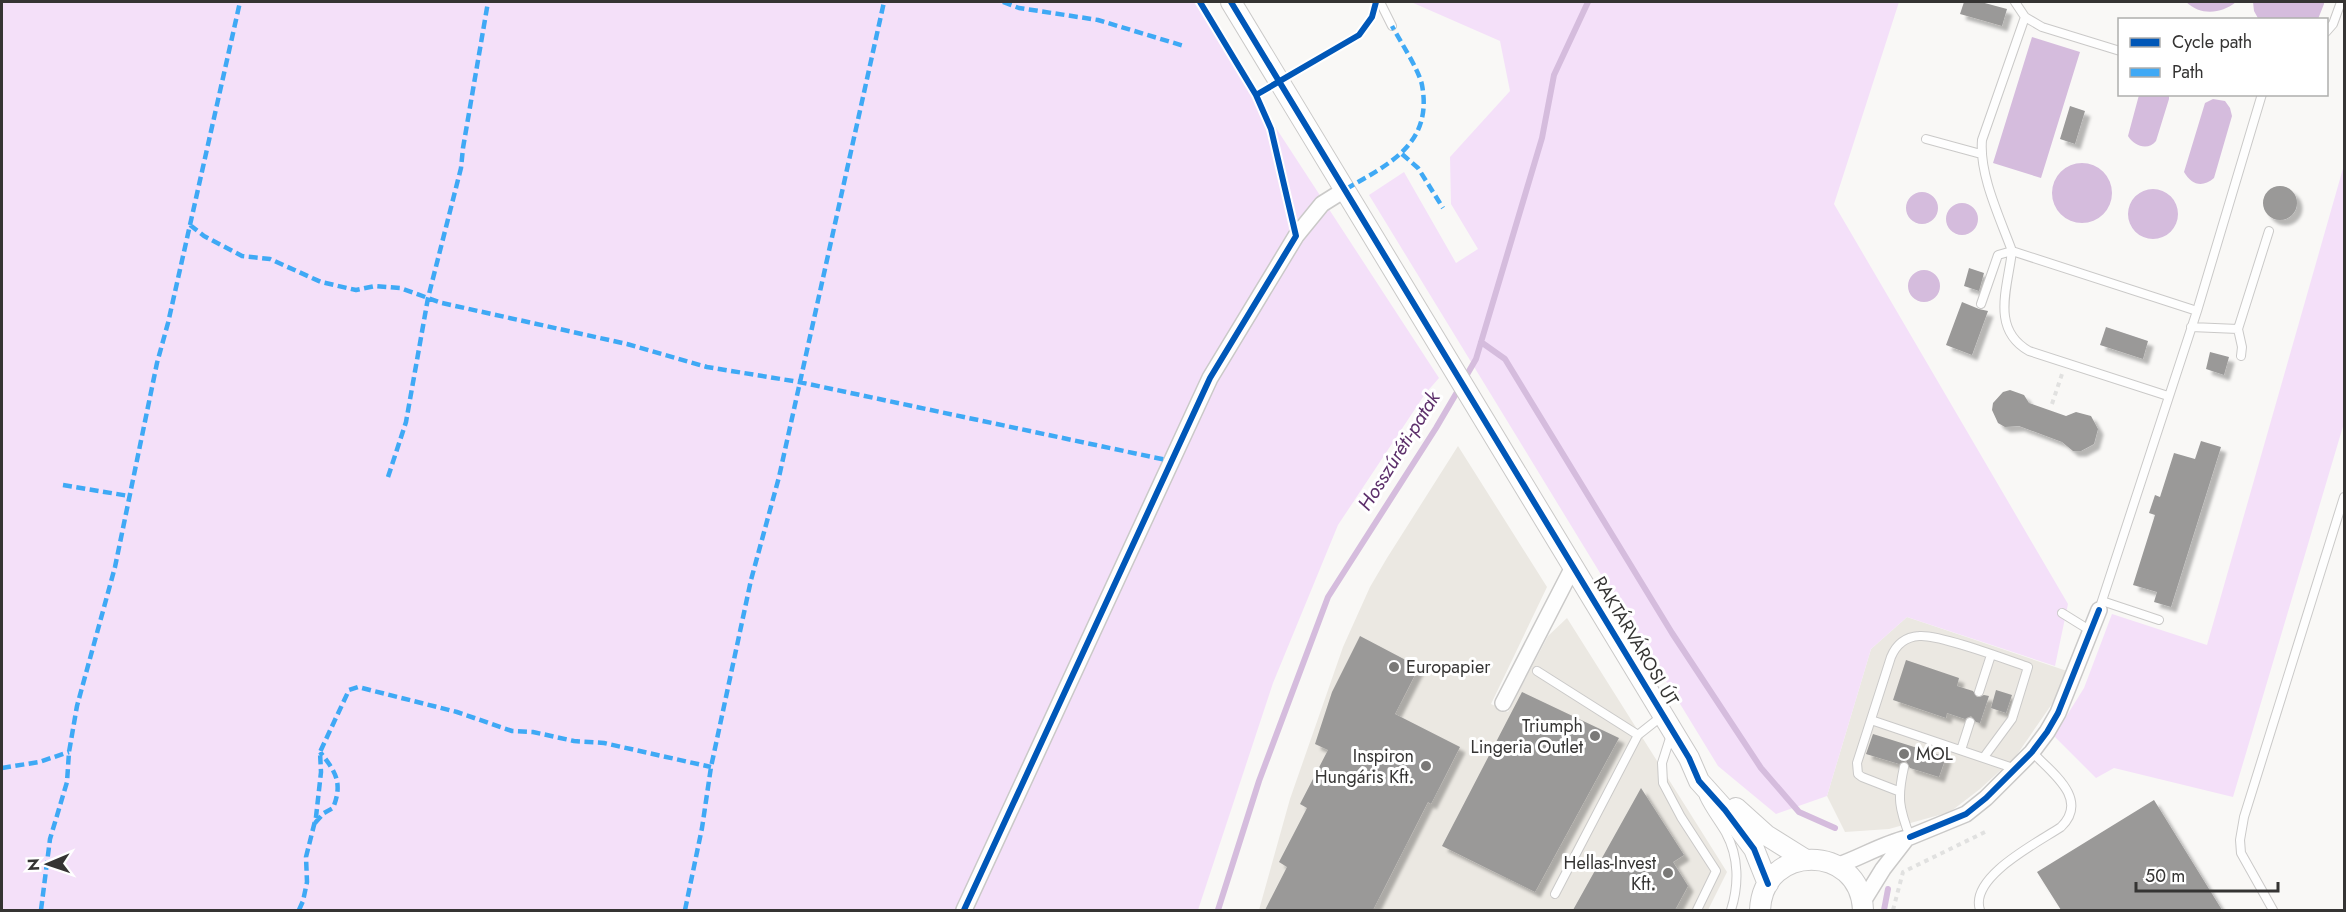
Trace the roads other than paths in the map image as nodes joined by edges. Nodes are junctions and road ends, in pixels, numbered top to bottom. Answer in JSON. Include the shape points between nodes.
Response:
{"nodes":[{"id":1,"x":1231,"y":2,"type":"edge"},
{"id":2,"x":1380,"y":2,"type":"edge"},
{"id":3,"x":2014,"y":2,"type":"edge"},
{"id":4,"x":2341,"y":2,"type":"edge"},
{"id":5,"x":2025,"y":17,"type":"junction"},
{"id":6,"x":1392,"y":26,"type":"dead end"},
{"id":7,"x":2328,"y":30,"type":"edge"},
{"id":8,"x":2118,"y":50,"type":"edge"},
{"id":9,"x":2261,"y":96,"type":"edge"},
{"id":10,"x":1926,"y":139,"type":"dead end"},
{"id":11,"x":1981,"y":154,"type":"junction"},
{"id":12,"x":1346,"y":189,"type":"junction"},
{"id":13,"x":2269,"y":231,"type":"dead end"},
{"id":14,"x":2012,"y":251,"type":"junction"},
{"id":15,"x":1981,"y":304,"type":"dead end"},
{"id":16,"x":2197,"y":311,"type":"junction"},
{"id":17,"x":2191,"y":327,"type":"junction"},
{"id":18,"x":2238,"y":330,"type":"junction"},
{"id":19,"x":2241,"y":356,"type":"dead end"},
{"id":20,"x":2168,"y":396,"type":"junction"},
{"id":21,"x":2344,"y":497,"type":"edge"},
{"id":22,"x":1574,"y":565,"type":"junction"},
{"id":23,"x":2100,"y":605,"type":"junction"},
{"id":24,"x":2062,"y":613,"type":"dead end"},
{"id":25,"x":2159,"y":620,"type":"dead end"},
{"id":26,"x":2091,"y":631,"type":"junction"},
{"id":27,"x":1991,"y":655,"type":"junction"},
{"id":28,"x":1537,"y":671,"type":"dead end"},
{"id":29,"x":1979,"y":692,"type":"dead end"},
{"id":30,"x":1503,"y":703,"type":"dead end"},
{"id":31,"x":1871,"y":720,"type":"junction"},
{"id":32,"x":1970,"y":722,"type":"dead end"},
{"id":33,"x":1668,"y":723,"type":"junction"},
{"id":34,"x":1638,"y":735,"type":"junction"},
{"id":35,"x":1915,"y":735,"type":"junction"},
{"id":36,"x":1912,"y":745,"type":"dead end"},
{"id":37,"x":1961,"y":750,"type":"junction"},
{"id":38,"x":2032,"y":753,"type":"junction"},
{"id":39,"x":1984,"y":757,"type":"junction"},
{"id":40,"x":1689,"y":758,"type":"junction"},
{"id":41,"x":1904,"y":767,"type":"dead end"},
{"id":42,"x":2016,"y":769,"type":"junction"},
{"id":43,"x":1699,"y":781,"type":"junction"},
{"id":44,"x":1898,"y":791,"type":"junction"},
{"id":45,"x":1909,"y":838,"type":"junction"},
{"id":46,"x":1806,"y":860,"type":"junction"},
{"id":47,"x":1836,"y":866,"type":"junction"},
{"id":48,"x":1768,"y":884,"type":"junction"},
{"id":49,"x":1555,"y":894,"type":"dead end"},
{"id":50,"x":1862,"y":907,"type":"edge"},
{"id":51,"x":964,"y":910,"type":"edge"},
{"id":52,"x":1697,"y":910,"type":"edge"},
{"id":53,"x":1731,"y":910,"type":"edge"},
{"id":54,"x":1760,"y":910,"type":"edge"},
{"id":55,"x":1980,"y":910,"type":"edge"},
{"id":56,"x":2273,"y":910,"type":"edge"}],
"edges":[{"from":1,"to":12,"type":"street","name":"RAKTÁRVÁROSI ÚT"},
{"from":2,"to":6,"type":"lane"},
{"from":3,"to":5,"type":"lane"},
{"from":4,"to":7,"type":"lane"},
{"from":5,"to":8,"type":"lane","via":[[2042,27]]},
{"from":5,"to":11,"type":"lane","via":[[1982,140]]},
{"from":9,"to":16,"type":"lane"},
{"from":10,"to":11,"type":"lane"},
{"from":11,"to":14,"type":"lane"},
{"from":12,"to":22,"type":"street","name":"RAKTÁRVÁROSI ÚT"},
{"from":12,"to":51,"type":"street","via":[[1322,204],[1296,236],[1210,378]]},
{"from":13,"to":18,"type":"lane"},
{"from":14,"to":15,"type":"lane","via":[[1998,255]]},
{"from":14,"to":16,"type":"lane"},
{"from":14,"to":20,"type":"lane","via":[[2004,306],[2008,330],[2022,347]]},
{"from":16,"to":17,"type":"lane"},
{"from":17,"to":18,"type":"lane"},
{"from":17,"to":20,"type":"lane"},
{"from":18,"to":19,"type":"lane"},
{"from":20,"to":23,"type":"lane"},
{"from":21,"to":56,"type":"lane","via":[[2240,840],[2241,853]]},
{"from":22,"to":30,"type":"street"},
{"from":22,"to":33,"type":"street","name":"RAKTÁRVÁROSI ÚT"},
{"from":23,"to":25,"type":"lane"},
{"from":23,"to":26,"type":"street"},
{"from":24,"to":26,"type":"lane"},
{"from":26,"to":38,"type":"street","via":[[2058,713]]},
{"from":27,"to":29,"type":"lane"},
{"from":27,"to":31,"type":"lane","via":[[1930,636],[1906,639],[1891,657]]},
{"from":27,"to":39,"type":"lane","via":[[2028,667],[2012,719]]},
{"from":28,"to":34,"type":"lane"},
{"from":31,"to":35,"type":"lane"},
{"from":31,"to":44,"type":"lane","via":[[1857,763],[1858,774]]},
{"from":32,"to":37,"type":"lane"},
{"from":33,"to":34,"type":"lane"},
{"from":33,"to":40,"type":"street","name":"RAKTÁRVÁROSI ÚT"},
{"from":33,"to":52,"type":"lane","via":[[1663,783],[1716,870]]},
{"from":34,"to":49,"type":"lane"},
{"from":35,"to":36,"type":"lane"},
{"from":35,"to":37,"type":"lane"},
{"from":37,"to":39,"type":"lane"},
{"from":38,"to":42,"type":"street"},
{"from":38,"to":55,"type":"lane","via":[[2068,791],[2071,811],[2061,827],[1993,873],[1979,894]]},
{"from":39,"to":42,"type":"lane"},
{"from":40,"to":43,"type":"street","name":"RAKTÁRVÁROSI ÚT"},
{"from":40,"to":46,"type":"street","name":"RAKTÁRVÁROSI ÚT","via":[[1758,828]]},
{"from":41,"to":44,"type":"lane"},
{"from":42,"to":45,"type":"street","via":[[1966,814]]},
{"from":43,"to":48,"type":"street","name":"RAKTÁRVÁROSI ÚT","via":[[1746,836]]},
{"from":43,"to":53,"type":"lane","via":[[1735,857],[1737,882]]},
{"from":44,"to":45,"type":"lane"},
{"from":45,"to":47,"type":"street","via":[[1890,842]]},
{"from":45,"to":50,"type":"street","via":[[1883,868]]},
{"from":46,"to":47,"type":"street","name":"RAKTÁRVÁROSI ÚT","via":[[1822,860]]},
{"from":46,"to":48,"type":"street","via":[[1788,865]]},
{"from":47,"to":50,"type":"street","via":[[1856,885]]},
{"from":48,"to":54,"type":"street"}]}
